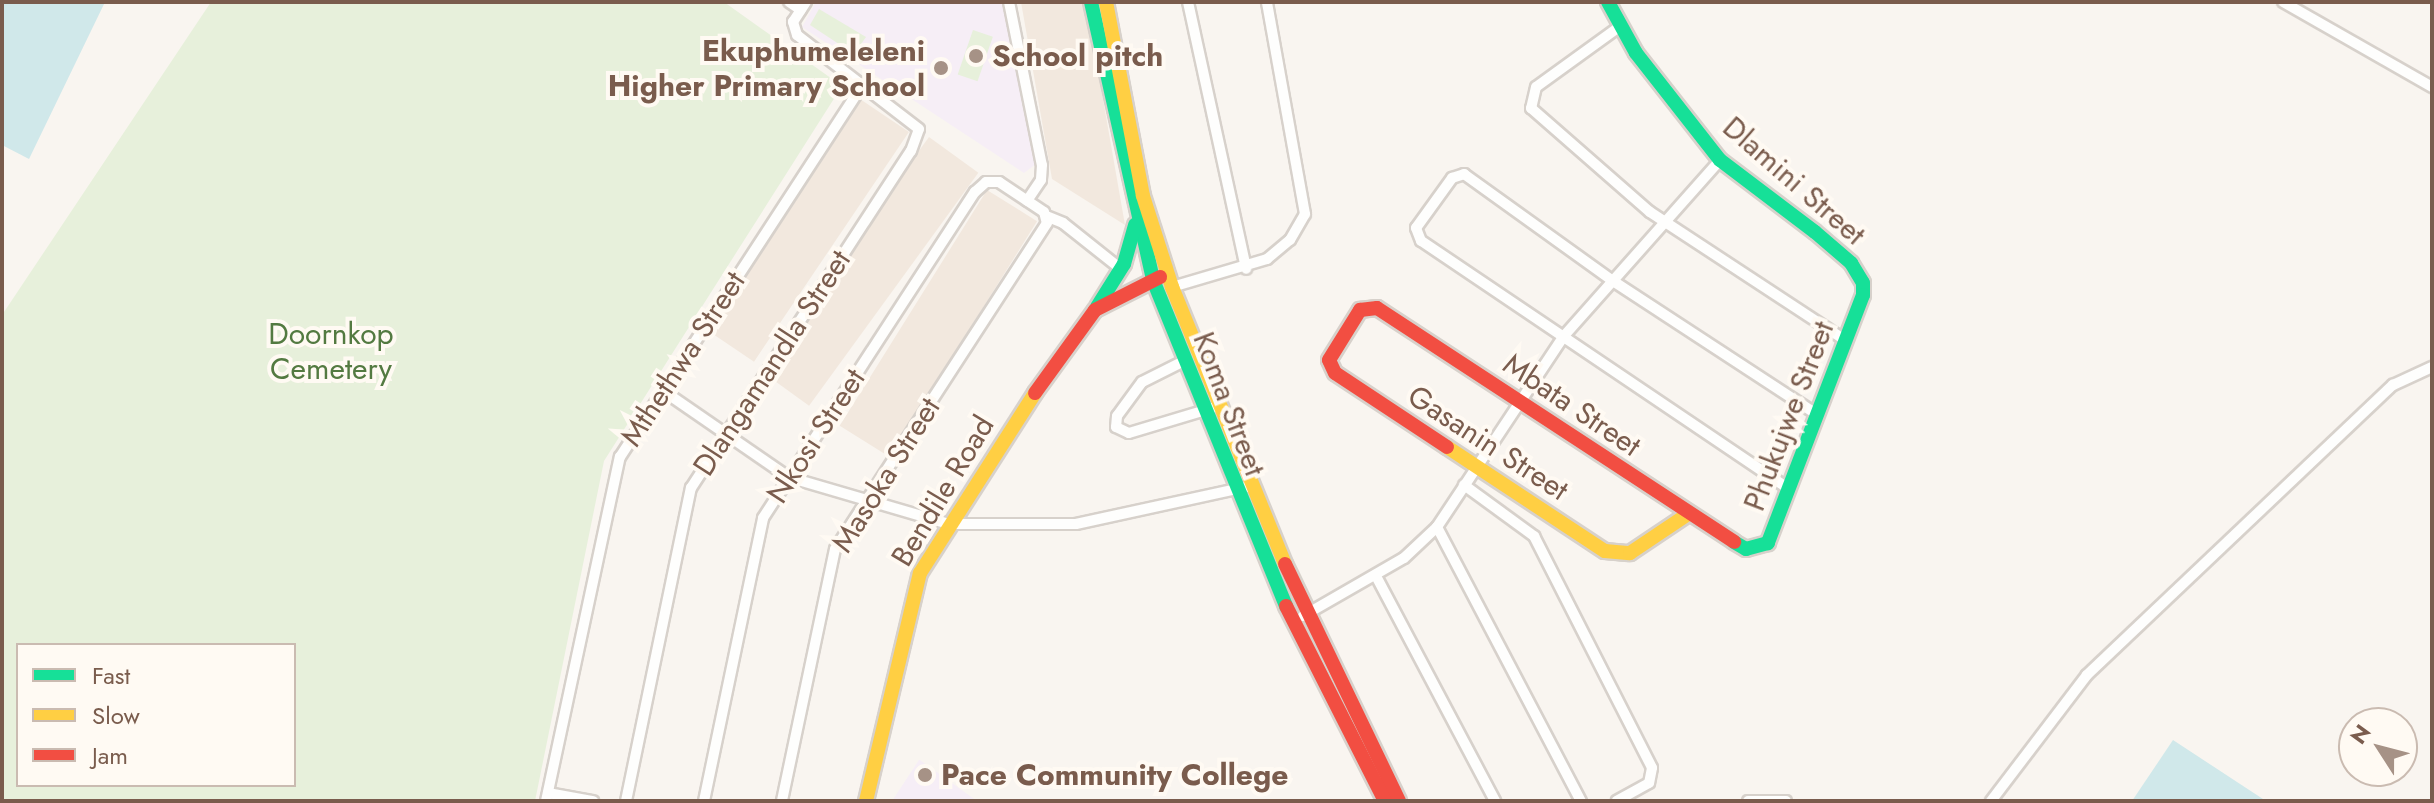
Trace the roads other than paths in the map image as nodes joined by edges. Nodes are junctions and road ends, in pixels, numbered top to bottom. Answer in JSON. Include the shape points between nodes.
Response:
{"nodes":[{"id":1,"x":789,"y":2,"type":"edge"},
{"id":2,"x":1009,"y":2,"type":"edge"},
{"id":3,"x":1091,"y":2,"type":"edge"},
{"id":4,"x":1106,"y":2,"type":"edge"},
{"id":5,"x":1188,"y":2,"type":"edge"},
{"id":6,"x":1267,"y":2,"type":"edge"},
{"id":7,"x":1608,"y":2,"type":"edge"},
{"id":8,"x":2283,"y":2,"type":"edge"},
{"id":9,"x":804,"y":6,"type":"edge"},
{"id":10,"x":1619,"y":27,"type":"junction"},
{"id":11,"x":2432,"y":87,"type":"edge"},
{"id":12,"x":861,"y":88,"type":"junction"},
{"id":13,"x":1720,"y":160,"type":"junction"},
{"id":14,"x":1027,"y":201,"type":"junction"},
{"id":15,"x":1136,"y":219,"type":"junction"},
{"id":16,"x":1046,"y":220,"type":"junction"},
{"id":17,"x":1665,"y":223,"type":"junction"},
{"id":18,"x":1246,"y":269,"type":"junction"},
{"id":19,"x":1122,"y":270,"type":"junction"},
{"id":20,"x":1153,"y":280,"type":"junction"},
{"id":21,"x":1170,"y":280,"type":"junction"},
{"id":22,"x":1613,"y":281,"type":"junction"},
{"id":23,"x":1863,"y":283,"type":"joint"},
{"id":24,"x":1370,"y":307,"type":"joint"},
{"id":25,"x":1095,"y":310,"type":"junction"},
{"id":26,"x":1563,"y":337,"type":"junction"},
{"id":27,"x":1845,"y":340,"type":"junction"},
{"id":28,"x":1186,"y":360,"type":"junction"},
{"id":29,"x":2432,"y":367,"type":"edge"},
{"id":30,"x":662,"y":390,"type":"junction"},
{"id":31,"x":1521,"y":402,"type":"junction"},
{"id":32,"x":1212,"y":408,"type":"junction"},
{"id":33,"x":1816,"y":414,"type":"junction"},
{"id":34,"x":725,"y":434,"type":"junction"},
{"id":35,"x":1477,"y":467,"type":"junction"},
{"id":36,"x":788,"y":477,"type":"junction"},
{"id":37,"x":1464,"y":485,"type":"junction"},
{"id":38,"x":1250,"y":486,"type":"junction"},
{"id":39,"x":1789,"y":489,"type":"junction"},
{"id":40,"x":1235,"y":491,"type":"junction"},
{"id":41,"x":862,"y":501,"type":"junction"},
{"id":42,"x":1688,"y":514,"type":"junction"},
{"id":43,"x":949,"y":524,"type":"junction"},
{"id":44,"x":1437,"y":527,"type":"junction"},
{"id":45,"x":1746,"y":549,"type":"joint"},
{"id":46,"x":1376,"y":576,"type":"junction"},
{"id":47,"x":1300,"y":618,"type":"junction"},
{"id":48,"x":547,"y":797,"type":"edge"},
{"id":49,"x":593,"y":801,"type":"edge"},
{"id":50,"x":626,"y":801,"type":"edge"},
{"id":51,"x":704,"y":801,"type":"edge"},
{"id":52,"x":782,"y":801,"type":"edge"},
{"id":53,"x":866,"y":801,"type":"edge"},
{"id":54,"x":1385,"y":801,"type":"edge"},
{"id":55,"x":1399,"y":801,"type":"edge"},
{"id":56,"x":1495,"y":801,"type":"edge"},
{"id":57,"x":1581,"y":801,"type":"edge"},
{"id":58,"x":1617,"y":801,"type":"edge"},
{"id":59,"x":1748,"y":801,"type":"edge"},
{"id":60,"x":1786,"y":801,"type":"edge"},
{"id":61,"x":1991,"y":801,"type":"edge"}],
"edges":[{"from":1,"to":9,"type":"street"},
{"from":2,"to":14,"type":"street","via":[[1042,165],[1041,180]]},
{"from":3,"to":15,"type":"street","name":"Koma Street"},
{"from":4,"to":21,"type":"street","name":"Koma Street","via":[[1143,196]]},
{"from":5,"to":18,"type":"street"},
{"from":6,"to":18,"type":"street","via":[[1306,209],[1284,246]]},
{"from":7,"to":10,"type":"street","name":"Dlamini Street"},
{"from":8,"to":11,"type":"street"},
{"from":9,"to":12,"type":"street","via":[[793,22],[797,35]]},
{"from":10,"to":13,"type":"street","name":"Dlamini Street"},
{"from":10,"to":17,"type":"street","via":[[1536,87],[1529,104],[1592,165]]},
{"from":12,"to":30,"type":"street","name":"Mthethwa Street"},
{"from":12,"to":34,"type":"street","name":"Dlangamandla Street","via":[[919,129],[911,151]]},
{"from":13,"to":17,"type":"street"},
{"from":13,"to":23,"type":"street","name":"Dlamini Street","via":[[1815,232],[1851,263]]},
{"from":14,"to":16,"type":"street","name":"Nkosi Street"},
{"from":14,"to":36,"type":"street","name":"Nkosi Street","via":[[999,182],[981,185]]},
{"from":15,"to":19,"type":"street"},
{"from":15,"to":20,"type":"street","name":"Koma Street"},
{"from":16,"to":19,"type":"street","name":"Nkosi Street","via":[[1063,223]]},
{"from":16,"to":41,"type":"street","name":"Masoka Street"},
{"from":17,"to":22,"type":"street"},
{"from":17,"to":27,"type":"street"},
{"from":18,"to":21,"type":"street"},
{"from":19,"to":25,"type":"street"},
{"from":20,"to":21,"type":"street","name":"Bendile Road"},
{"from":20,"to":25,"type":"street","name":"Bendile Road"},
{"from":20,"to":28,"type":"street","name":"Koma Street"},
{"from":21,"to":32,"type":"street","name":"Koma Street"},
{"from":22,"to":26,"type":"street"},
{"from":22,"to":26,"type":"street","via":[[1462,173],[1452,178],[1415,233]]},
{"from":22,"to":33,"type":"street"},
{"from":23,"to":27,"type":"street","name":"Phukujwe Street"},
{"from":24,"to":31,"type":"street","name":"Mbata Street"},
{"from":24,"to":35,"type":"street","name":"Gasanin Street","via":[[1357,313],[1329,358],[1332,370]]},
{"from":25,"to":43,"type":"street","name":"Bendile Road","via":[[1073,334]]},
{"from":26,"to":31,"type":"street"},
{"from":26,"to":39,"type":"street"},
{"from":27,"to":33,"type":"street","name":"Phukujwe Street"},
{"from":28,"to":32,"type":"street","name":"Koma Street"},
{"from":28,"to":32,"type":"street","via":[[1142,382],[1115,424],[1129,433]]},
{"from":29,"to":61,"type":"street","via":[[2393,385],[2087,675]]},
{"from":30,"to":34,"type":"street"},
{"from":30,"to":48,"type":"street","name":"Mthethwa Street","via":[[616,470]]},
{"from":31,"to":35,"type":"street"},
{"from":31,"to":42,"type":"street","name":"Mbata Street"},
{"from":32,"to":38,"type":"street","name":"Koma Street"},
{"from":32,"to":40,"type":"street","name":"Koma Street"},
{"from":33,"to":39,"type":"street","name":"Phukujwe Street"},
{"from":34,"to":36,"type":"street"},
{"from":34,"to":50,"type":"street","name":"Dlangamandla Street","via":[[688,497]]},
{"from":35,"to":37,"type":"street"},
{"from":35,"to":42,"type":"street","name":"Gasanin Street","via":[[1614,554],[1630,553]]},
{"from":36,"to":41,"type":"street"},
{"from":36,"to":51,"type":"street","name":"Nkosi Street","via":[[763,518]]},
{"from":37,"to":44,"type":"street"},
{"from":37,"to":58,"type":"street","via":[[1534,536],[1652,768],[1649,783]]},
{"from":38,"to":40,"type":"street"},
{"from":38,"to":47,"type":"street","name":"Koma Street"},
{"from":39,"to":45,"type":"street","name":"Phukujwe Street","via":[[1768,543]]},
{"from":40,"to":43,"type":"street","via":[[1076,524]]},
{"from":40,"to":47,"type":"street","name":"Koma Street"},
{"from":41,"to":43,"type":"street"},
{"from":41,"to":52,"type":"street","name":"Masoka Street","via":[[833,556]]},
{"from":42,"to":45,"type":"street","name":"Mbata Street"},
{"from":43,"to":53,"type":"street","name":"Bendile Road","via":[[914,589]]},
{"from":44,"to":46,"type":"street"},
{"from":44,"to":57,"type":"street"},
{"from":46,"to":47,"type":"street"},
{"from":46,"to":56,"type":"street"},
{"from":47,"to":54,"type":"street","name":"Koma Street"},
{"from":47,"to":55,"type":"street","name":"Koma Street"},
{"from":48,"to":49,"type":"street"},
{"from":59,"to":60,"type":"street"}]}
